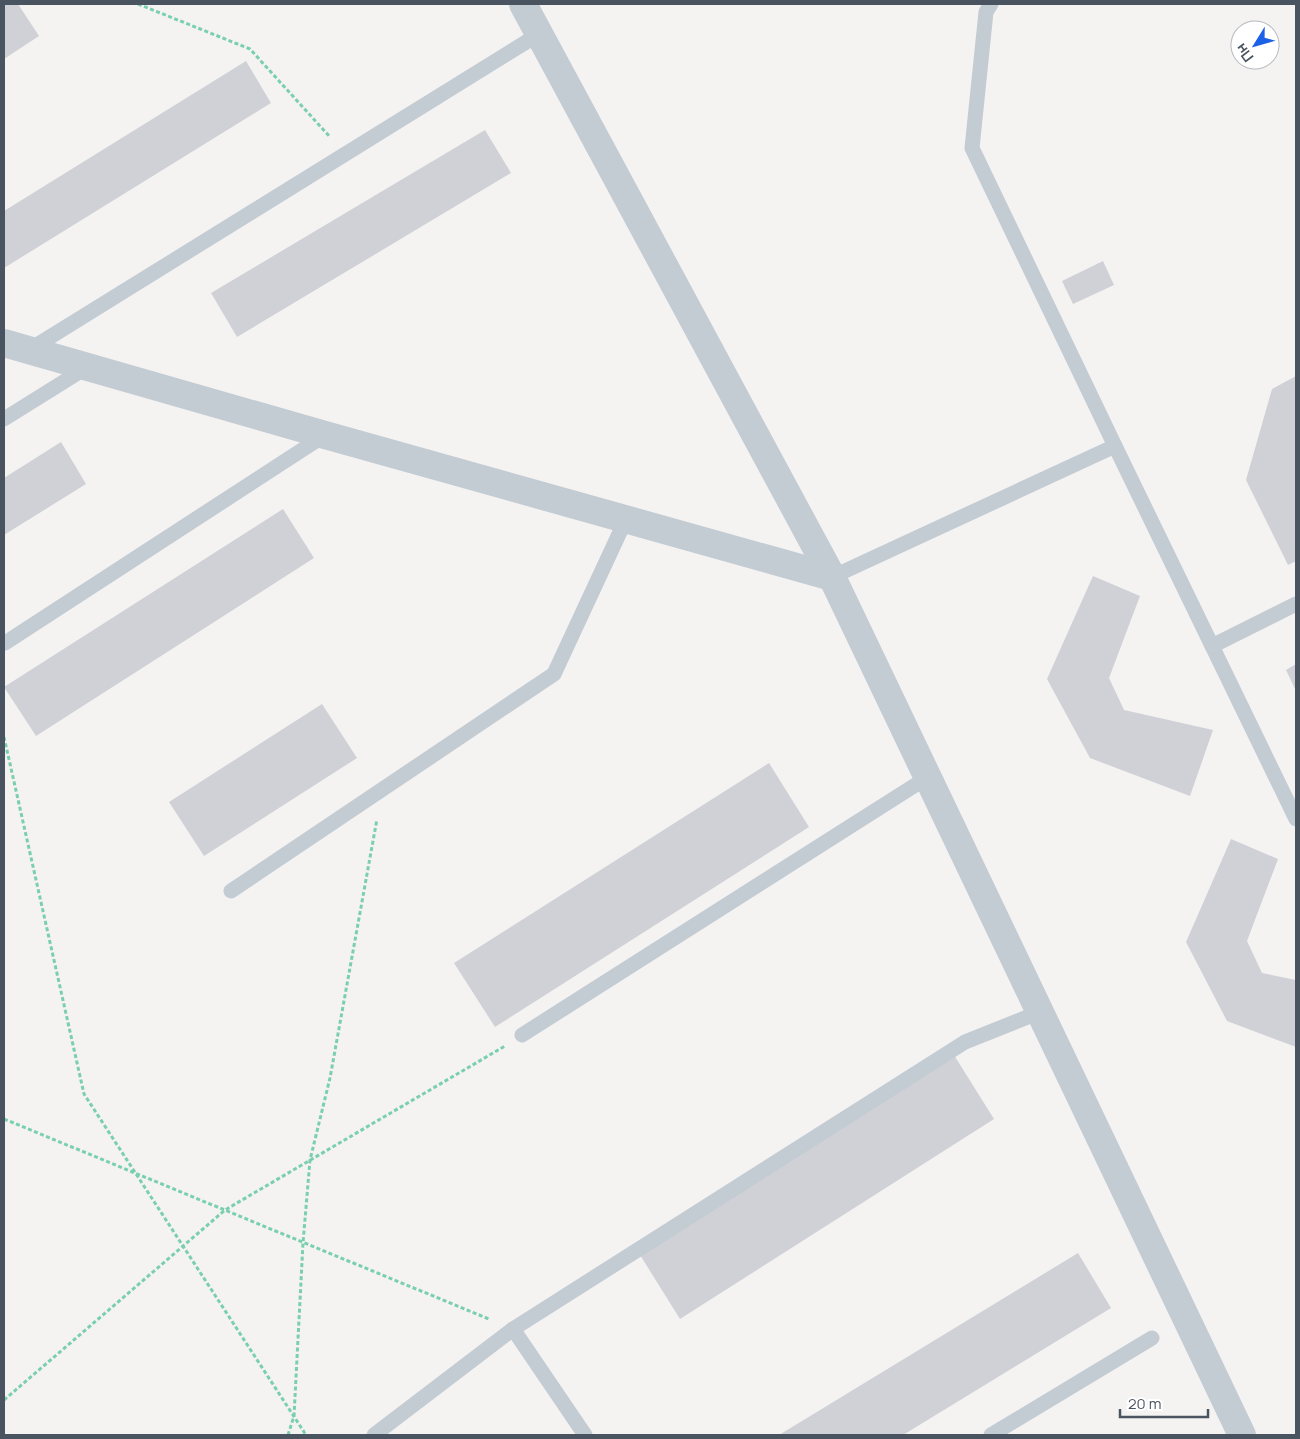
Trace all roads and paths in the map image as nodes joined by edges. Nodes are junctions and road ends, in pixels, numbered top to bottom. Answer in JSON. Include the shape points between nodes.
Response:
{"nodes":[{"id":1,"x":138,"y":4,"type":"edge"},
{"id":2,"x":523,"y":4,"type":"edge"},
{"id":3,"x":990,"y":4,"type":"edge"},
{"id":4,"x":538,"y":34,"type":"junction"},
{"id":5,"x":345,"y":154,"type":"junction"},
{"id":6,"x":16,"y":347,"type":"edge"},
{"id":7,"x":89,"y":366,"type":"junction"},
{"id":8,"x":4,"y":419,"type":"edge"},
{"id":9,"x":325,"y":435,"type":"junction"},
{"id":10,"x":1115,"y":446,"type":"junction"},
{"id":11,"x":626,"y":519,"type":"junction"},
{"id":12,"x":832,"y":577,"type":"junction"},
{"id":13,"x":1296,"y":604,"type":"edge"},
{"id":14,"x":5,"y":643,"type":"edge"},
{"id":15,"x":1212,"y":646,"type":"junction"},
{"id":16,"x":4,"y":736,"type":"edge"},
{"id":17,"x":928,"y":776,"type":"junction"},
{"id":18,"x":383,"y":789,"type":"junction"},
{"id":19,"x":1296,"y":819,"type":"edge"},
{"id":20,"x":231,"y":891,"type":"dead end"},
{"id":21,"x":1040,"y":1012,"type":"junction"},
{"id":22,"x":522,"y":1035,"type":"joint"},
{"id":23,"x":4,"y":1119,"type":"edge"},
{"id":24,"x":310,"y":1160,"type":"junction"},
{"id":25,"x":135,"y":1173,"type":"junction"},
{"id":26,"x":225,"y":1210,"type":"junction"},
{"id":27,"x":303,"y":1243,"type":"junction"},
{"id":28,"x":183,"y":1245,"type":"junction"},
{"id":29,"x":513,"y":1329,"type":"junction"},
{"id":30,"x":1152,"y":1338,"type":"dead end"},
{"id":31,"x":4,"y":1400,"type":"edge"},
{"id":32,"x":294,"y":1416,"type":"junction"},
{"id":33,"x":288,"y":1435,"type":"edge"},
{"id":34,"x":306,"y":1435,"type":"edge"},
{"id":35,"x":374,"y":1435,"type":"edge"},
{"id":36,"x":585,"y":1435,"type":"edge"},
{"id":37,"x":991,"y":1435,"type":"edge"},
{"id":38,"x":1242,"y":1435,"type":"edge"}],
"edges":[{"from":1,"to":5,"type":"path","via":[[250,49]]},
{"from":2,"to":4,"type":"street"},
{"from":3,"to":10,"type":"lane","via":[[986,12],[972,148]]},
{"from":4,"to":5,"type":"lane"},
{"from":4,"to":12,"type":"street"},
{"from":5,"to":6,"type":"lane"},
{"from":6,"to":7,"type":"street"},
{"from":7,"to":8,"type":"lane"},
{"from":7,"to":9,"type":"street"},
{"from":9,"to":11,"type":"street"},
{"from":9,"to":14,"type":"lane"},
{"from":10,"to":12,"type":"lane"},
{"from":10,"to":15,"type":"lane"},
{"from":11,"to":12,"type":"street"},
{"from":11,"to":18,"type":"lane","via":[[554,674]]},
{"from":12,"to":17,"type":"street"},
{"from":13,"to":15,"type":"lane"},
{"from":15,"to":19,"type":"lane"},
{"from":16,"to":25,"type":"path","via":[[84,1094]]},
{"from":17,"to":21,"type":"street"},
{"from":17,"to":22,"type":"lane"},
{"from":18,"to":20,"type":"lane"},
{"from":18,"to":24,"type":"path","via":[[330,1078]]},
{"from":21,"to":29,"type":"lane","via":[[965,1042]]},
{"from":21,"to":38,"type":"street"},
{"from":22,"to":24,"type":"path"},
{"from":23,"to":25,"type":"path"},
{"from":24,"to":26,"type":"path"},
{"from":24,"to":27,"type":"path"},
{"from":25,"to":26,"type":"path"},
{"from":25,"to":28,"type":"path"},
{"from":26,"to":27,"type":"path"},
{"from":26,"to":28,"type":"path"},
{"from":27,"to":29,"type":"path"},
{"from":27,"to":32,"type":"path"},
{"from":28,"to":31,"type":"path"},
{"from":28,"to":32,"type":"path"},
{"from":29,"to":35,"type":"lane"},
{"from":29,"to":36,"type":"lane"},
{"from":30,"to":37,"type":"lane"},
{"from":32,"to":33,"type":"path"},
{"from":32,"to":34,"type":"path"}]}
